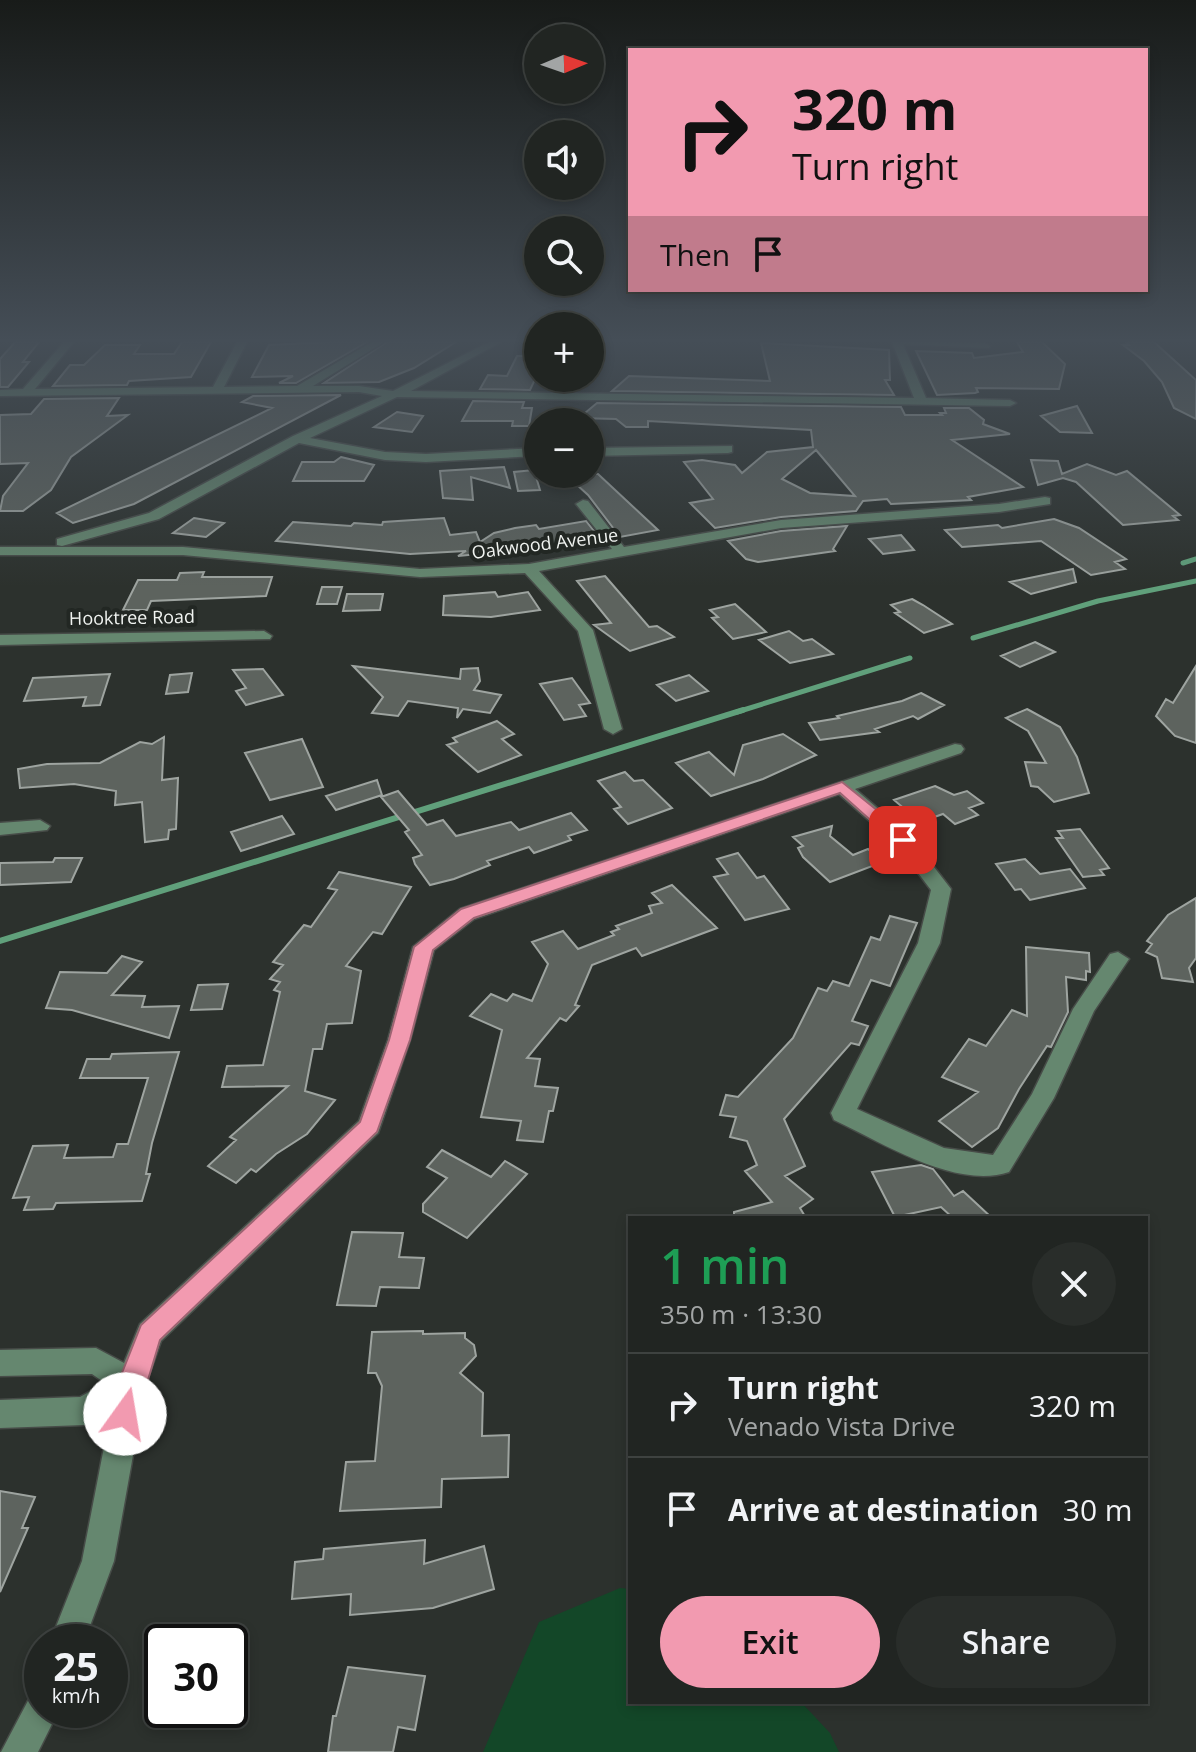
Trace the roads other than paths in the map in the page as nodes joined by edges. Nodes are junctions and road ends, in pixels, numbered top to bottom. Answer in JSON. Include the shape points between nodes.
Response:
{"nodes":[{"id":1,"x":329,"y":424,"type":"edge"},
{"id":2,"x":297,"y":439,"type":"junction"},
{"id":3,"x":728,"y":449,"type":"dead end"},
{"id":4,"x":604,"y":452,"type":"edge"},
{"id":5,"x":524,"y":453,"type":"edge"},
{"id":6,"x":1045,"y":501,"type":"dead end"},
{"id":7,"x":583,"y":504,"type":"dead end"},
{"id":8,"x":154,"y":516,"type":"junction"},
{"id":9,"x":34,"y":548,"type":"junction"},
{"id":10,"x":0,"y":551,"type":"edge"},
{"id":11,"x":154,"y":551,"type":"junction"},
{"id":12,"x":621,"y":552,"type":"junction"},
{"id":13,"x":529,"y":568,"type":"junction"},
{"id":14,"x":264,"y":636,"type":"dead end"},
{"id":15,"x":0,"y":640,"type":"edge"},
{"id":16,"x":613,"y":729,"type":"dead end"},
{"id":17,"x":955,"y":749,"type":"dead end"},
{"id":18,"x":842,"y":787,"type":"junction"},
{"id":19,"x":40,"y":826,"type":"dead end"},
{"id":20,"x":0,"y":829,"type":"edge"},
{"id":21,"x":1118,"y":959,"type":"dead end"},
{"id":22,"x":0,"y":1363,"type":"edge"},
{"id":23,"x":131,"y":1383,"type":"junction"},
{"id":24,"x":0,"y":1414,"type":"edge"},
{"id":25,"x":74,"y":1624,"type":"edge"},
{"id":26,"x":32,"y":1728,"type":"edge"},
{"id":27,"x":19,"y":1752,"type":"edge"}],
"edges":[{"from":1,"to":2,"type":"street"},
{"from":2,"to":5,"type":"street","via":[[385,456]]},
{"from":2,"to":8,"type":"street"},
{"from":3,"to":4,"type":"street"},
{"from":6,"to":12,"type":"street","name":"Oakwood Avenue","via":[[781,524]]},
{"from":7,"to":12,"type":"street"},
{"from":8,"to":9,"type":"street"},
{"from":8,"to":11,"type":"street","via":[[125,539]]},
{"from":9,"to":10,"type":"street","name":"Oakwood Avenue"},
{"from":9,"to":11,"type":"street","name":"Oakwood Avenue"},
{"from":11,"to":13,"type":"street","name":"Oakwood Avenue","via":[[420,573]]},
{"from":12,"to":13,"type":"street","name":"Oakwood Avenue"},
{"from":13,"to":16,"type":"street","via":[[585,630]]},
{"from":14,"to":15,"type":"street","name":"Hooktree Road"},
{"from":17,"to":18,"type":"street"},
{"from":18,"to":21,"type":"street","via":[[903,840],[941,889],[929,943],[843,1113],[930,1153],[983,1167],[1000,1165],[1042,1098],[1084,1009]]},
{"from":18,"to":23,"type":"street","via":[[467,914],[424,947],[369,1126],[150,1333]]},
{"from":19,"to":20,"type":"street"},
{"from":22,"to":23,"type":"street","via":[[96,1361]]},
{"from":23,"to":24,"type":"street","via":[[84,1411]]},
{"from":23,"to":25,"type":"street","via":[[98,1561]]},
{"from":26,"to":27,"type":"street"}]}
